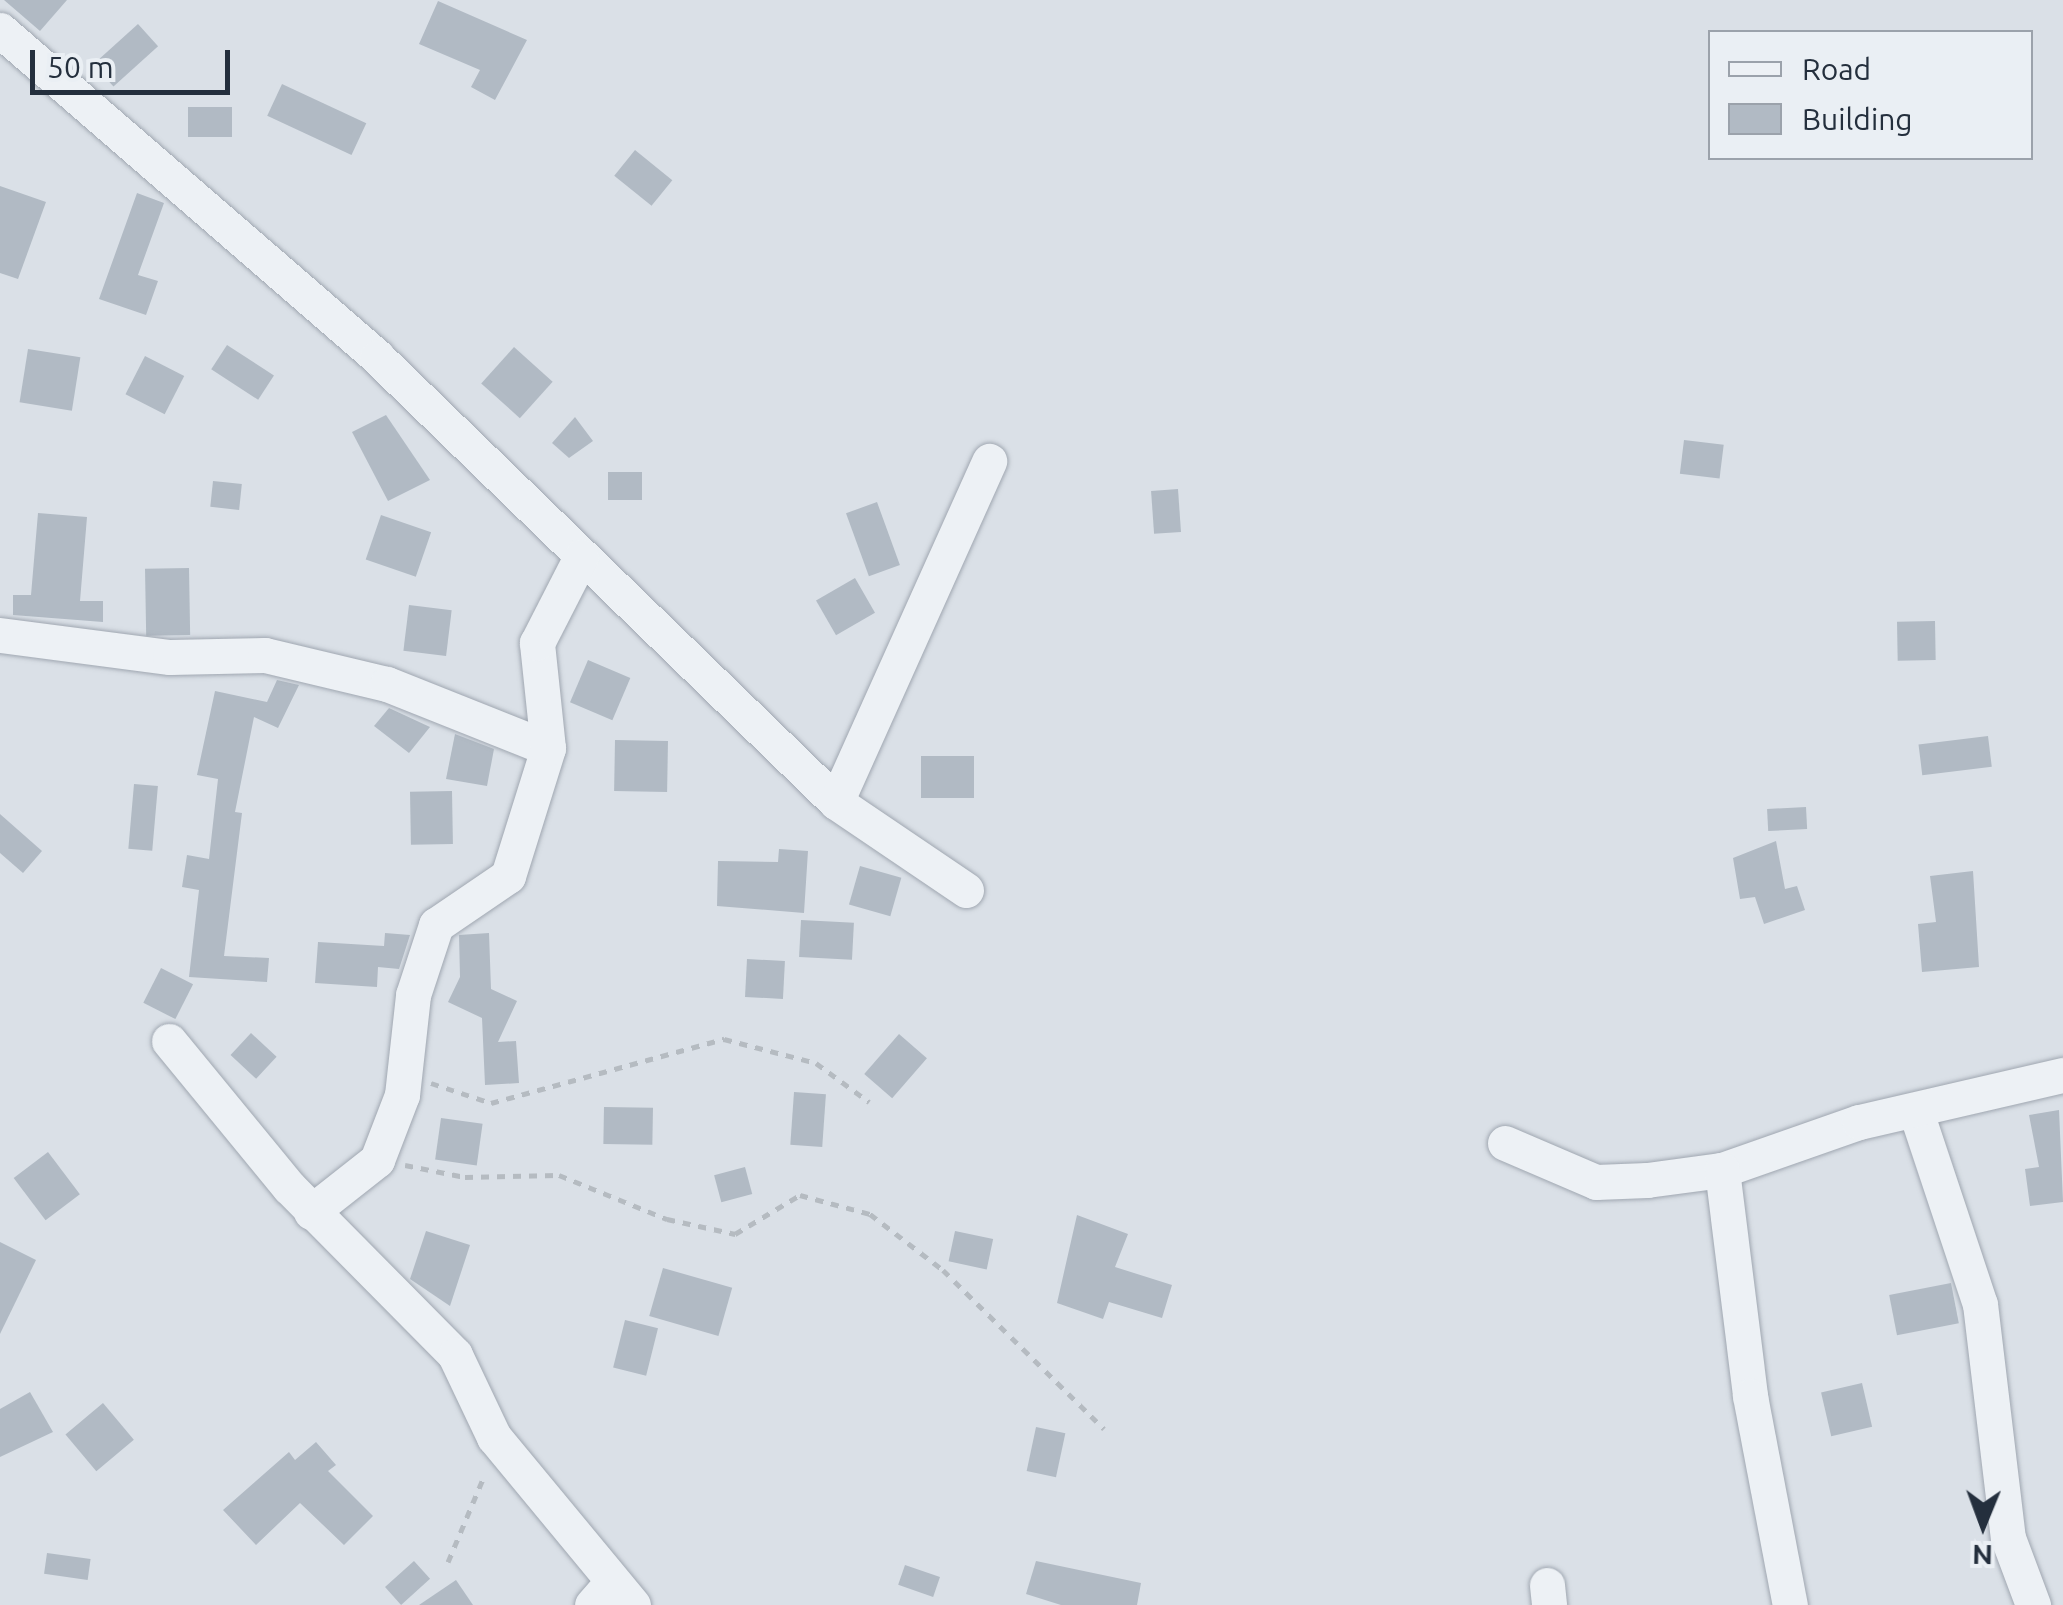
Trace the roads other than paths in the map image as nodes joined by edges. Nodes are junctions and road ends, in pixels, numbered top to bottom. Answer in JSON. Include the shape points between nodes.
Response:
{"nodes":[{"id":1,"x":0,"y":30,"type":"edge"},
{"id":2,"x":988,"y":461,"type":"dead end"},
{"id":3,"x":581,"y":557,"type":"junction"},
{"id":4,"x":0,"y":635,"type":"edge"},
{"id":5,"x":548,"y":748,"type":"junction"},
{"id":6,"x":836,"y":802,"type":"junction"},
{"id":7,"x":966,"y":890,"type":"dead end"},
{"id":8,"x":169,"y":1041,"type":"dead end"},
{"id":9,"x":2063,"y":1075,"type":"edge"},
{"id":10,"x":1916,"y":1112,"type":"junction"},
{"id":11,"x":1505,"y":1143,"type":"dead end"},
{"id":12,"x":1722,"y":1170,"type":"junction"},
{"id":13,"x":312,"y":1212,"type":"junction"},
{"id":14,"x":612,"y":1597,"type":"edge"},
{"id":15,"x":1790,"y":1605,"type":"edge"},
{"id":16,"x":2032,"y":1605,"type":"edge"}],
"edges":[{"from":1,"to":3,"type":"street","via":[[377,357]]},
{"from":2,"to":6,"type":"street"},
{"from":3,"to":5,"type":"street","via":[[537,642]]},
{"from":3,"to":6,"type":"street"},
{"from":4,"to":5,"type":"street","via":[[170,657],[265,655],[387,684]]},
{"from":5,"to":13,"type":"street","via":[[508,876],[436,925],[413,995],[404,1075],[378,1160]]},
{"from":6,"to":7,"type":"street"},
{"from":8,"to":13,"type":"street"},
{"from":9,"to":10,"type":"street"},
{"from":10,"to":12,"type":"street"},
{"from":10,"to":16,"type":"street","via":[[1980,1304],[2008,1538]]},
{"from":11,"to":12,"type":"street","via":[[1596,1182]]},
{"from":12,"to":15,"type":"street","via":[[1750,1396]]},
{"from":13,"to":14,"type":"street","via":[[455,1354],[494,1437]]}]}
